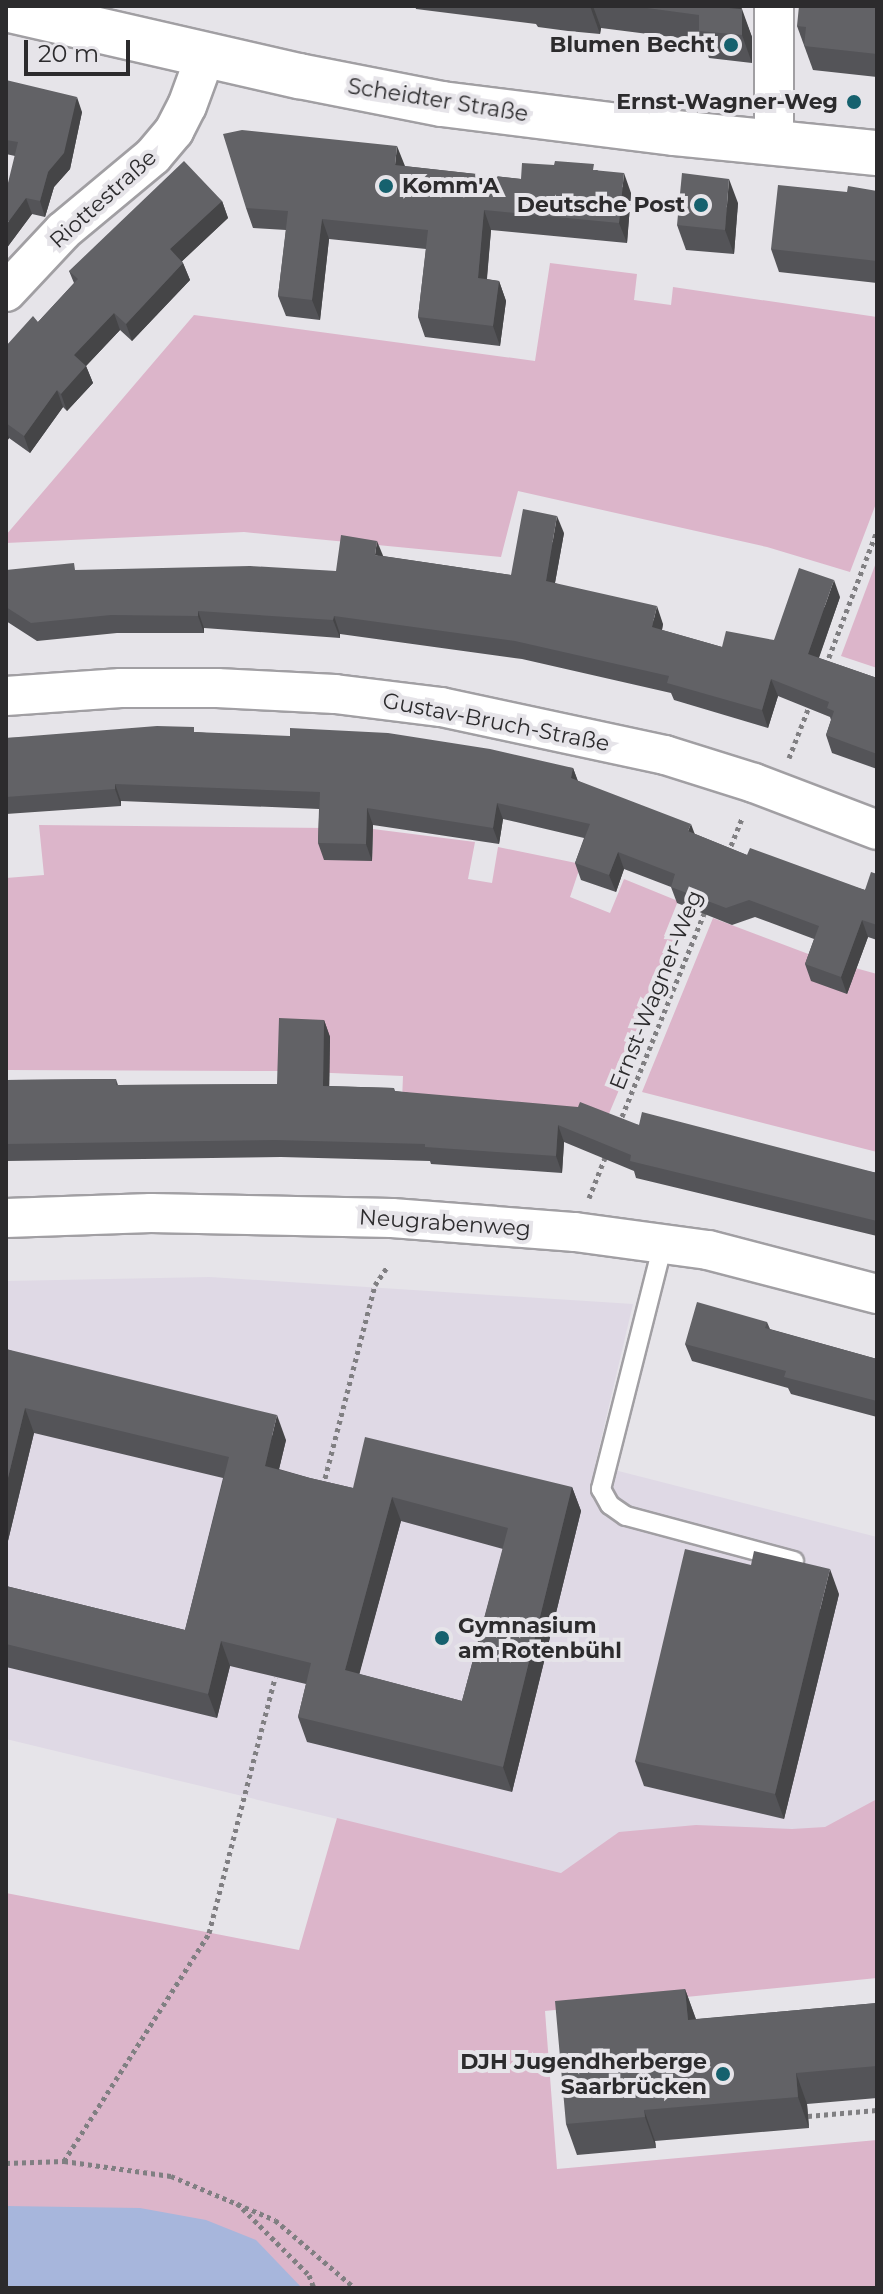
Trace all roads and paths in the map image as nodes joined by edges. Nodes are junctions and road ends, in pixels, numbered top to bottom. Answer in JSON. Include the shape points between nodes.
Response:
{"nodes":[{"id":1,"x":774,"y":6,"type":"edge"},
{"id":2,"x":6,"y":9,"type":"edge"},
{"id":3,"x":206,"y":54,"type":"junction"},
{"id":4,"x":774,"y":143,"type":"junction"},
{"id":5,"x":877,"y":153,"type":"edge"},
{"id":6,"x":6,"y":292,"type":"edge"},
{"id":7,"x":877,"y":531,"type":"edge"},
{"id":8,"x":821,"y":676,"type":"edge"},
{"id":9,"x":816,"y":691,"type":"edge"},
{"id":10,"x":6,"y":696,"type":"edge"},
{"id":11,"x":765,"y":787,"type":"junction"},
{"id":12,"x":877,"y":830,"type":"edge"},
{"id":13,"x":724,"y":864,"type":"edge"},
{"id":14,"x":707,"y":907,"type":"edge"},
{"id":15,"x":614,"y":1136,"type":"edge"},
{"id":16,"x":608,"y":1150,"type":"edge"},
{"id":17,"x":602,"y":1164,"type":"dead end"},
{"id":18,"x":6,"y":1218,"type":"edge"},
{"id":19,"x":663,"y":1244,"type":"junction"},
{"id":20,"x":388,"y":1266,"type":"dead end"},
{"id":21,"x":877,"y":1294,"type":"edge"},
{"id":22,"x":323,"y":1488,"type":"edge"},
{"id":23,"x":807,"y":1565,"type":"edge"},
{"id":24,"x":275,"y":1677,"type":"edge"},
{"id":25,"x":877,"y":2110,"type":"edge"},
{"id":26,"x":808,"y":2116,"type":"dead end"},
{"id":27,"x":64,"y":2161,"type":"junction"},
{"id":28,"x":6,"y":2163,"type":"edge"},
{"id":29,"x":234,"y":2200,"type":"junction"},
{"id":30,"x":314,"y":2288,"type":"edge"},
{"id":31,"x":355,"y":2288,"type":"edge"}],
"edges":[{"from":1,"to":4,"type":"street"},
{"from":2,"to":3,"type":"main road","name":"Scheidter Straße"},
{"from":3,"to":4,"type":"main road","name":"Scheidter Straße","via":[[442,104]]},
{"from":3,"to":6,"type":"street","name":"Riottestraße","via":[[187,106],[153,156],[63,231]]},
{"from":4,"to":5,"type":"main road","name":"Scheidter Straße"},
{"from":7,"to":8,"type":"path"},
{"from":9,"to":11,"type":"path"},
{"from":10,"to":11,"type":"street","name":"Gustav-Bruch-Straße","via":[[217,688],[410,703],[665,755]]},
{"from":11,"to":12,"type":"street","name":"Gustav-Bruch-Straße"},
{"from":11,"to":13,"type":"path"},
{"from":14,"to":15,"type":"path","name":"Ernst-Wagner-Weg"},
{"from":16,"to":17,"type":"path"},
{"from":18,"to":19,"type":"street","name":"Neugrabenweg","via":[[151,1213],[392,1218]]},
{"from":19,"to":21,"type":"street","name":"Neugrabenweg","via":[[756,1261]]},
{"from":19,"to":23,"type":"lane","via":[[601,1489],[610,1505],[626,1516]]},
{"from":20,"to":22,"type":"path","via":[[375,1285]]},
{"from":24,"to":27,"type":"path","via":[[209,1933]]},
{"from":25,"to":26,"type":"path"},
{"from":27,"to":28,"type":"path"},
{"from":27,"to":29,"type":"path","via":[[171,2176]]},
{"from":29,"to":30,"type":"path","via":[[309,2275]]},
{"from":29,"to":31,"type":"path","via":[[275,2220]]}]}
